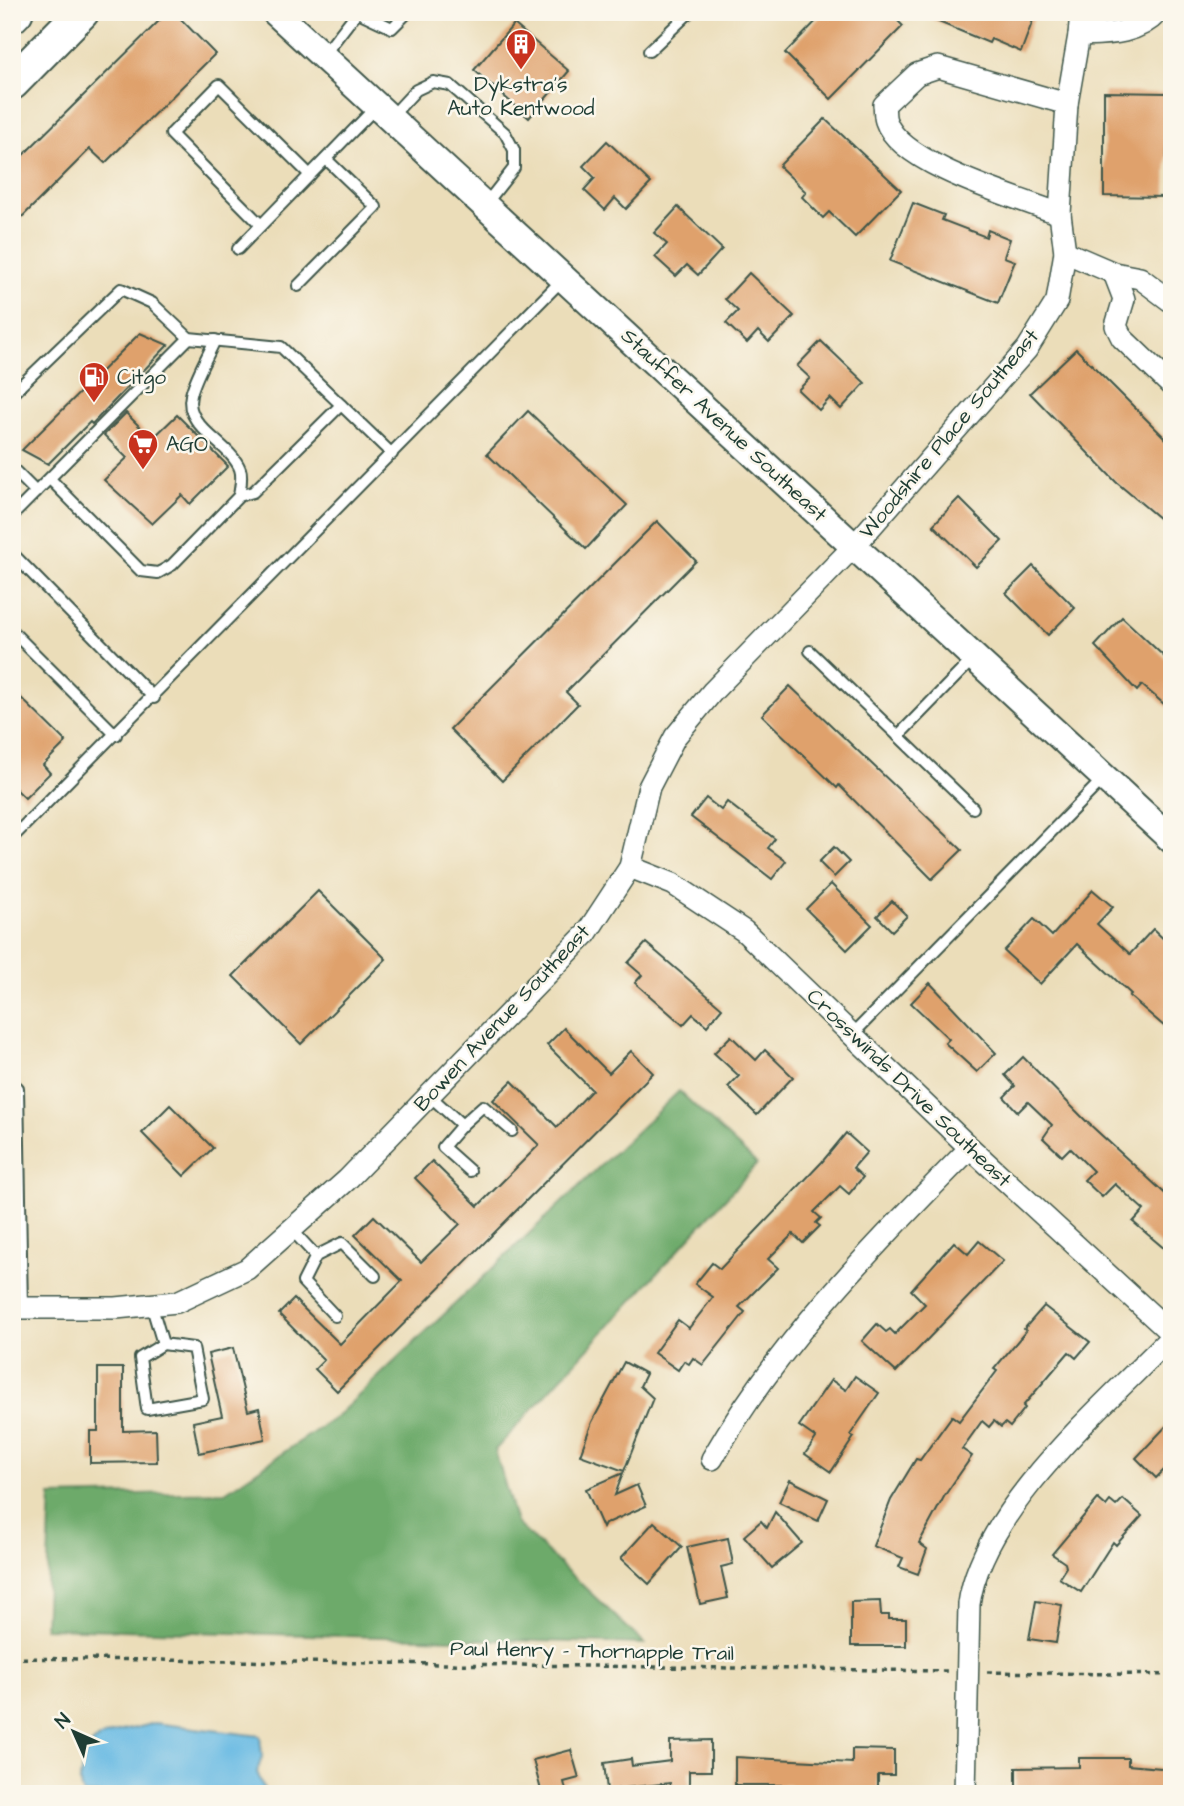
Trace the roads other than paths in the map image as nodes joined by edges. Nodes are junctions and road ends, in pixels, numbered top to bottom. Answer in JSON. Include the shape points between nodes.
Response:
{"nodes":[{"id":1,"x":82,"y":12,"type":"edge"},
{"id":2,"x":275,"y":12,"type":"edge"},
{"id":3,"x":358,"y":12,"type":"edge"},
{"id":4,"x":408,"y":12,"type":"edge"},
{"id":5,"x":690,"y":12,"type":"edge"},
{"id":6,"x":1081,"y":12,"type":"edge"},
{"id":7,"x":1157,"y":12,"type":"edge"},
{"id":8,"x":1079,"y":35,"type":"junction"},
{"id":9,"x":649,"y":51,"type":"dead end"},
{"id":10,"x":323,"y":56,"type":"junction"},
{"id":11,"x":12,"y":83,"type":"edge"},
{"id":12,"x":1067,"y":104,"type":"junction"},
{"id":13,"x":384,"y":112,"type":"junction"},
{"id":14,"x":326,"y":159,"type":"junction"},
{"id":15,"x":310,"y":174,"type":"junction"},
{"id":16,"x":485,"y":205,"type":"junction"},
{"id":17,"x":1060,"y":214,"type":"junction"},
{"id":18,"x":261,"y":225,"type":"junction"},
{"id":19,"x":238,"y":248,"type":"dead end"},
{"id":20,"x":1065,"y":252,"type":"junction"},
{"id":21,"x":1114,"y":273,"type":"junction"},
{"id":22,"x":564,"y":278,"type":"junction"},
{"id":23,"x":298,"y":286,"type":"dead end"},
{"id":24,"x":1172,"y":302,"type":"edge"},
{"id":25,"x":189,"y":338,"type":"junction"},
{"id":26,"x":215,"y":340,"type":"junction"},
{"id":27,"x":1172,"y":386,"type":"edge"},
{"id":28,"x":12,"y":394,"type":"edge"},
{"id":29,"x":341,"y":405,"type":"junction"},
{"id":30,"x":393,"y":454,"type":"junction"},
{"id":31,"x":12,"y":468,"type":"edge"},
{"id":32,"x":50,"y":478,"type":"junction"},
{"id":33,"x":36,"y":492,"type":"junction"},
{"id":34,"x":239,"y":496,"type":"junction"},
{"id":35,"x":12,"y":516,"type":"edge"},
{"id":36,"x":855,"y":545,"type":"junction"},
{"id":37,"x":12,"y":554,"type":"edge"},
{"id":38,"x":12,"y":631,"type":"edge"},
{"id":39,"x":810,"y":651,"type":"dead end"},
{"id":40,"x":975,"y":656,"type":"junction"},
{"id":41,"x":154,"y":698,"type":"junction"},
{"id":42,"x":116,"y":735,"type":"junction"},
{"id":43,"x":898,"y":736,"type":"junction"},
{"id":44,"x":1105,"y":777,"type":"junction"},
{"id":45,"x":972,"y":808,"type":"dead end"},
{"id":46,"x":12,"y":838,"type":"edge"},
{"id":47,"x":1172,"y":839,"type":"edge"},
{"id":48,"x":630,"y":867,"type":"junction"},
{"id":49,"x":852,"y":1035,"type":"junction"},
{"id":50,"x":12,"y":1083,"type":"edge"},
{"id":51,"x":430,"y":1096,"type":"junction"},
{"id":52,"x":462,"y":1125,"type":"junction"},
{"id":53,"x":512,"y":1131,"type":"dead end"},
{"id":54,"x":970,"y":1148,"type":"junction"},
{"id":55,"x":470,"y":1171,"type":"dead end"},
{"id":56,"x":291,"y":1229,"type":"junction"},
{"id":57,"x":17,"y":1242,"type":"edge"},
{"id":58,"x":316,"y":1256,"type":"junction"},
{"id":59,"x":374,"y":1276,"type":"dead end"},
{"id":60,"x":151,"y":1304,"type":"junction"},
{"id":61,"x":17,"y":1308,"type":"edge"},
{"id":62,"x":335,"y":1316,"type":"dead end"},
{"id":63,"x":1172,"y":1335,"type":"edge"},
{"id":64,"x":163,"y":1344,"type":"junction"},
{"id":65,"x":712,"y":1459,"type":"dead end"},
{"id":66,"x":964,"y":1794,"type":"edge"}],
"edges":[{"from":1,"to":11,"type":"main road"},
{"from":2,"to":10,"type":"street","name":"Stauffer Avenue Southeast"},
{"from":3,"to":4,"type":"lane","via":[[392,28]]},
{"from":3,"to":10,"type":"lane"},
{"from":5,"to":9,"type":"lane"},
{"from":6,"to":8,"type":"street","name":"Woodshire Place Southeast"},
{"from":7,"to":8,"type":"street","via":[[1134,29]]},
{"from":8,"to":12,"type":"street","name":"Woodshire Place Southeast"},
{"from":10,"to":13,"type":"street","name":"Stauffer Avenue Southeast"},
{"from":12,"to":17,"type":"street","name":"Woodshire Place Southeast"},
{"from":12,"to":17,"type":"street","via":[[938,67],[917,74],[884,104],[886,122],[935,167]]},
{"from":13,"to":14,"type":"lane"},
{"from":13,"to":16,"type":"street","name":"Stauffer Avenue Southeast"},
{"from":13,"to":16,"type":"lane","via":[[433,82],[450,85],[505,134],[514,150],[514,168]]},
{"from":14,"to":15,"type":"lane"},
{"from":14,"to":23,"type":"lane","via":[[376,207]]},
{"from":15,"to":18,"type":"lane"},
{"from":15,"to":18,"type":"lane","via":[[219,85],[171,134]]},
{"from":16,"to":22,"type":"street","name":"Stauffer Avenue Southeast"},
{"from":17,"to":20,"type":"street","name":"Woodshire Place Southeast"},
{"from":18,"to":19,"type":"lane"},
{"from":20,"to":21,"type":"street"},
{"from":20,"to":36,"type":"street","name":"Woodshire Place Southeast","via":[[1056,301],[1027,349]]},
{"from":21,"to":24,"type":"street","via":[[1140,278]]},
{"from":21,"to":27,"type":"street","via":[[1124,299],[1116,326],[1122,338]]},
{"from":22,"to":30,"type":"lane"},
{"from":22,"to":36,"type":"street","name":"Stauffer Avenue Southeast"},
{"from":25,"to":26,"type":"lane"},
{"from":25,"to":28,"type":"lane","via":[[152,303],[121,289]]},
{"from":25,"to":32,"type":"lane"},
{"from":26,"to":29,"type":"lane","via":[[281,346]]},
{"from":26,"to":34,"type":"lane","via":[[190,395],[190,408],[241,471]]},
{"from":29,"to":30,"type":"lane"},
{"from":29,"to":34,"type":"lane","via":[[253,492]]},
{"from":30,"to":41,"type":"lane"},
{"from":31,"to":33,"type":"lane"},
{"from":32,"to":33,"type":"lane"},
{"from":32,"to":34,"type":"lane","via":[[141,571],[158,573],[172,565]]},
{"from":33,"to":35,"type":"lane"},
{"from":36,"to":40,"type":"street","name":"Stauffer Avenue Southeast"},
{"from":36,"to":48,"type":"street","name":"Bowen Avenue Southeast","via":[[713,691],[675,737],[649,787]]},
{"from":37,"to":41,"type":"lane"},
{"from":38,"to":42,"type":"lane"},
{"from":39,"to":43,"type":"lane"},
{"from":40,"to":43,"type":"lane"},
{"from":40,"to":44,"type":"street","name":"Stauffer Avenue Southeast"},
{"from":41,"to":42,"type":"lane"},
{"from":42,"to":46,"type":"lane"},
{"from":43,"to":45,"type":"lane"},
{"from":44,"to":47,"type":"street","name":"Stauffer Avenue Southeast"},
{"from":44,"to":49,"type":"lane"},
{"from":48,"to":49,"type":"street","name":"Crosswinds Drive Southeast","via":[[673,884],[744,931]]},
{"from":48,"to":51,"type":"street","name":"Bowen Avenue Southeast","via":[[586,934]]},
{"from":49,"to":54,"type":"street","name":"Crosswinds Drive Southeast"},
{"from":50,"to":57,"type":"lane","via":[[18,1088]]},
{"from":51,"to":52,"type":"lane"},
{"from":51,"to":56,"type":"street","name":"Bowen Avenue Southeast"},
{"from":52,"to":53,"type":"lane","via":[[483,1107]]},
{"from":52,"to":55,"type":"lane","via":[[443,1147]]},
{"from":54,"to":63,"type":"street","name":"Crosswinds Drive Southeast"},
{"from":54,"to":65,"type":"street","via":[[814,1313],[761,1382]]},
{"from":56,"to":58,"type":"lane"},
{"from":56,"to":60,"type":"street","name":"Bowen Avenue Southeast","via":[[247,1269],[177,1302]]},
{"from":57,"to":61,"type":"lane"},
{"from":58,"to":59,"type":"lane","via":[[341,1243]]},
{"from":58,"to":62,"type":"lane","via":[[303,1282]]},
{"from":60,"to":61,"type":"street","name":"Bowen Avenue Southeast"},
{"from":60,"to":64,"type":"lane"},
{"from":63,"to":66,"type":"street","via":[[1045,1467],[1003,1520],[971,1592]]},
{"from":64,"to":64,"type":"lane","via":[[140,1358],[147,1409],[204,1399],[192,1348]]}]}
